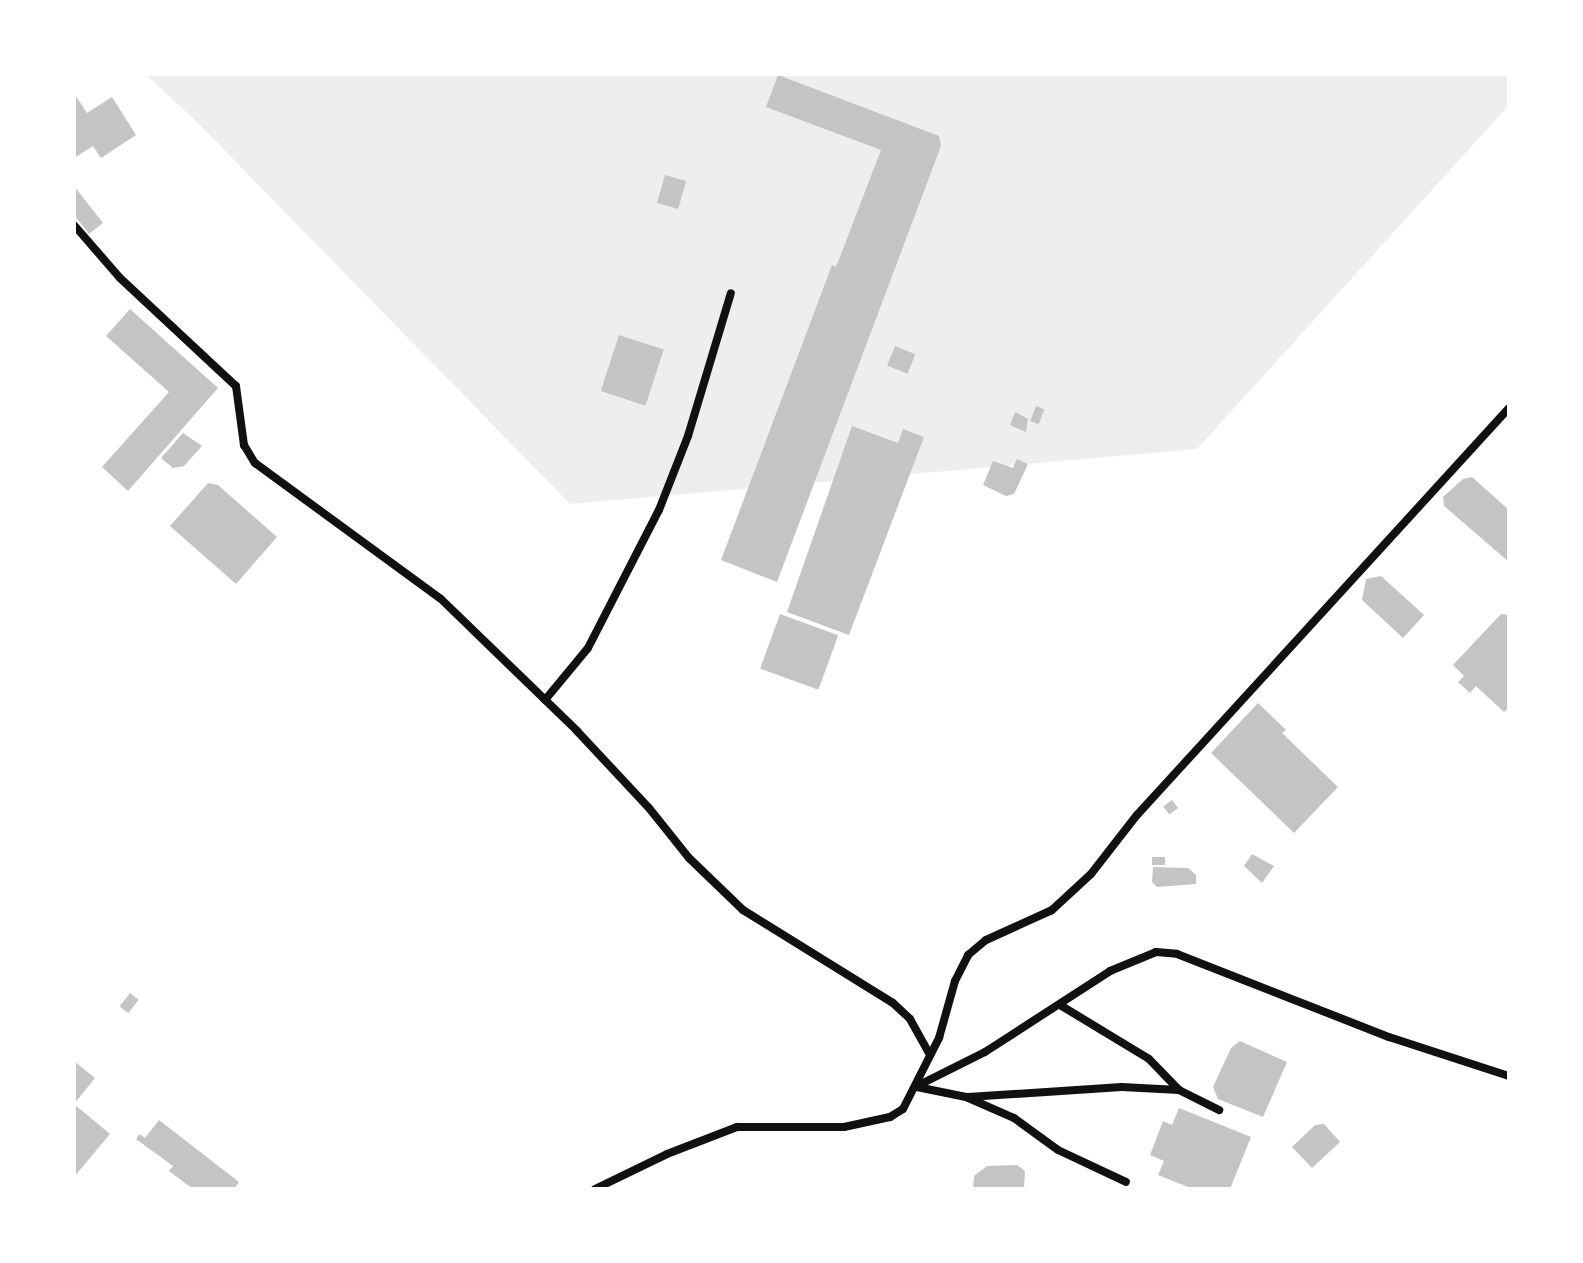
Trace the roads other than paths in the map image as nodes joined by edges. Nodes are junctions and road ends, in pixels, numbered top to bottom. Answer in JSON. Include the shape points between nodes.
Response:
{"nodes":[{"id":1,"x":74,"y":225,"type":"edge"},
{"id":2,"x":731,"y":293,"type":"dead end"},
{"id":3,"x":1509,"y":408,"type":"edge"},
{"id":4,"x":545,"y":700,"type":"junction"},
{"id":5,"x":1060,"y":1005,"type":"junction"},
{"id":6,"x":930,"y":1055,"type":"junction"},
{"id":7,"x":1509,"y":1076,"type":"edge"},
{"id":8,"x":916,"y":1086,"type":"junction"},
{"id":9,"x":1179,"y":1090,"type":"junction"},
{"id":10,"x":966,"y":1097,"type":"junction"},
{"id":11,"x":1219,"y":1110,"type":"dead end"},
{"id":12,"x":1126,"y":1182,"type":"dead end"},
{"id":13,"x":595,"y":1189,"type":"edge"}],
"edges":[{"from":1,"to":4,"type":"street","via":[[120,278],[236,386],[244,445],[255,463],[441,599]]},
{"from":2,"to":4,"type":"street","via":[[688,436],[659,510],[588,648]]},
{"from":3,"to":6,"type":"street","via":[[1137,815],[1091,874],[1052,910],[986,940],[968,955]]},
{"from":4,"to":6,"type":"street","via":[[743,910],[893,1003],[910,1019]]},
{"from":5,"to":7,"type":"street","via":[[1137,957],[1177,954],[1389,1037]]},
{"from":5,"to":8,"type":"street","via":[[985,1052]]},
{"from":5,"to":9,"type":"street","via":[[1149,1059]]},
{"from":6,"to":8,"type":"street"},
{"from":8,"to":10,"type":"street"},
{"from":8,"to":13,"type":"street","via":[[903,1109],[890,1117],[844,1127],[737,1127]]},
{"from":9,"to":10,"type":"street","via":[[1122,1087]]},
{"from":9,"to":11,"type":"street"},
{"from":10,"to":12,"type":"street"}]}
